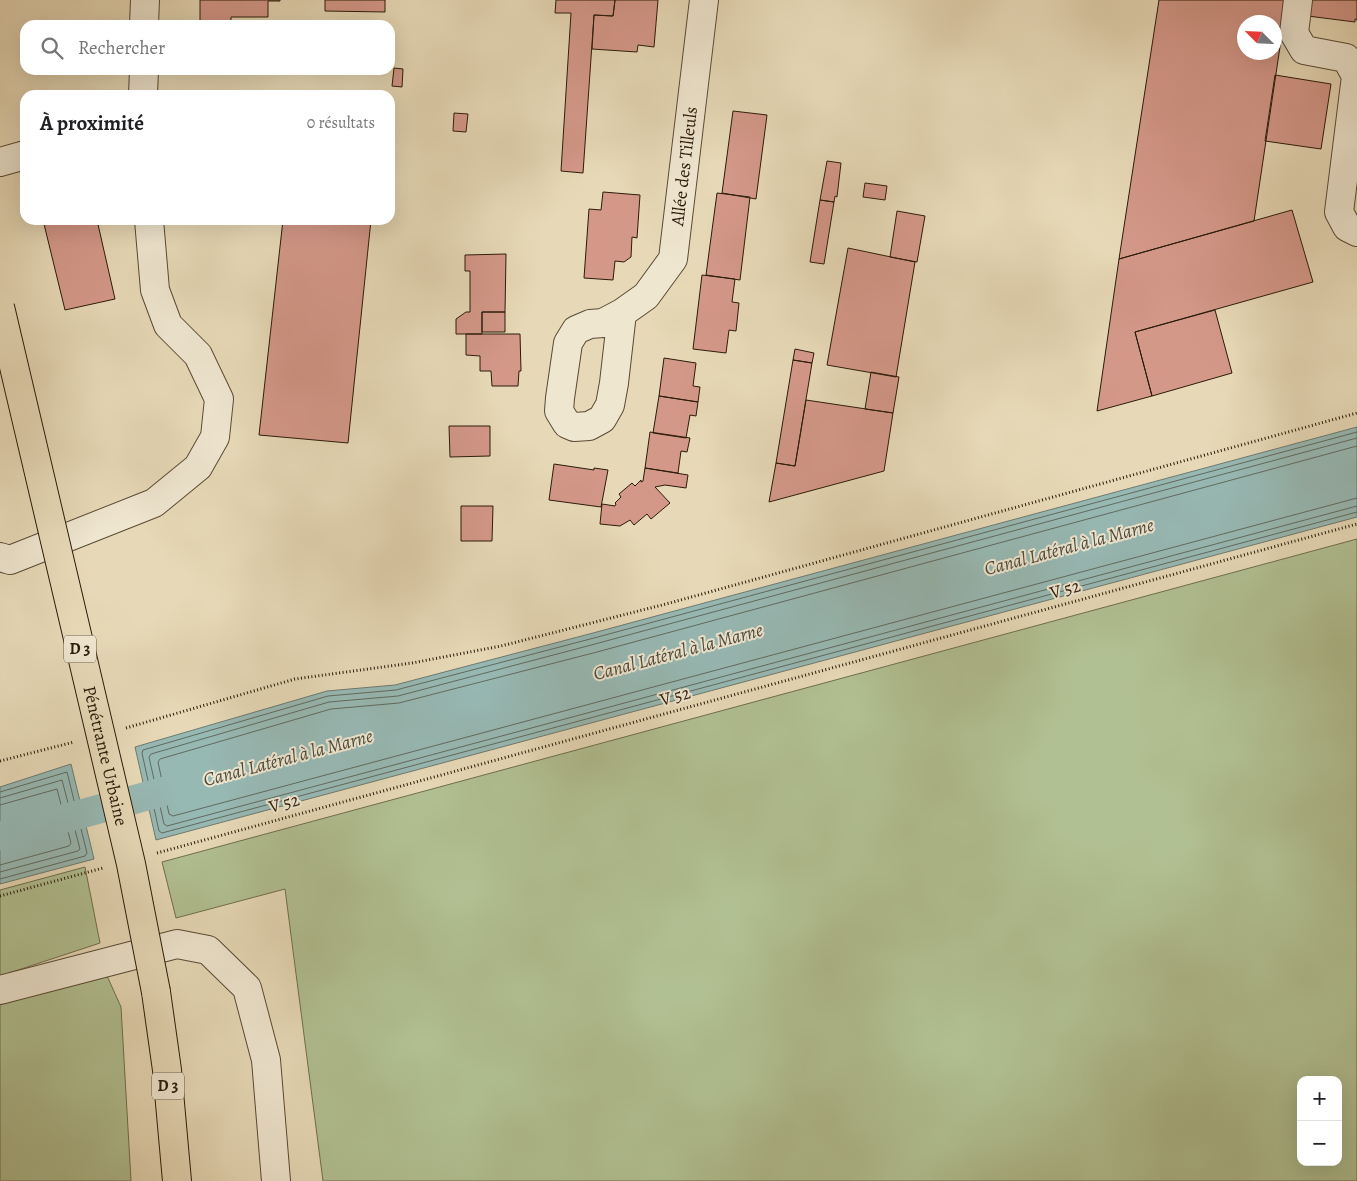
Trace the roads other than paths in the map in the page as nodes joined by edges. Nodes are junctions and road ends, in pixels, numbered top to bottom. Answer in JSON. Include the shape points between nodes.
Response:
{"nodes":[{"id":1,"x":144,"y":0,"type":"edge"},
{"id":2,"x":704,"y":0,"type":"edge"},
{"id":3,"x":1298,"y":0,"type":"edge"},
{"id":4,"x":144,"y":20,"type":"edge"},
{"id":5,"x":144,"y":75,"type":"edge"},
{"id":6,"x":143,"y":90,"type":"edge"},
{"id":7,"x":20,"y":156,"type":"edge"},
{"id":8,"x":0,"y":162,"type":"edge"},
{"id":9,"x":149,"y":225,"type":"edge"},
{"id":10,"x":1357,"y":232,"type":"edge"},
{"id":11,"x":0,"y":307,"type":"edge"},
{"id":12,"x":622,"y":313,"type":"dead end"},
{"id":13,"x":0,"y":557,"type":"edge"},
{"id":14,"x":0,"y":990,"type":"edge"},
{"id":15,"x":177,"y":1181,"type":"edge"},
{"id":16,"x":276,"y":1181,"type":"edge"}],
"edges":[{"from":1,"to":4,"type":"street"},
{"from":2,"to":12,"type":"street","name":"Allée des Tilleuls","via":[[673,259],[646,296]]},
{"from":3,"to":10,"type":"street","via":[[1294,33],[1304,50],[1346,58],[1356,76],[1339,212],[1347,227]]},
{"from":5,"to":6,"type":"street"},
{"from":7,"to":8,"type":"street"},
{"from":9,"to":13,"type":"street","via":[[155,290],[168,325],[198,355],[220,399],[215,437],[198,467],[154,504],[10,560]]},
{"from":11,"to":15,"type":"main road","name":"Pénétrante Urbaine","number":"D 3","bridge":true,"via":[[131,864],[156,992]]},
{"from":14,"to":16,"type":"street","via":[[177,944],[208,950],[247,988],[266,1060]]}]}
